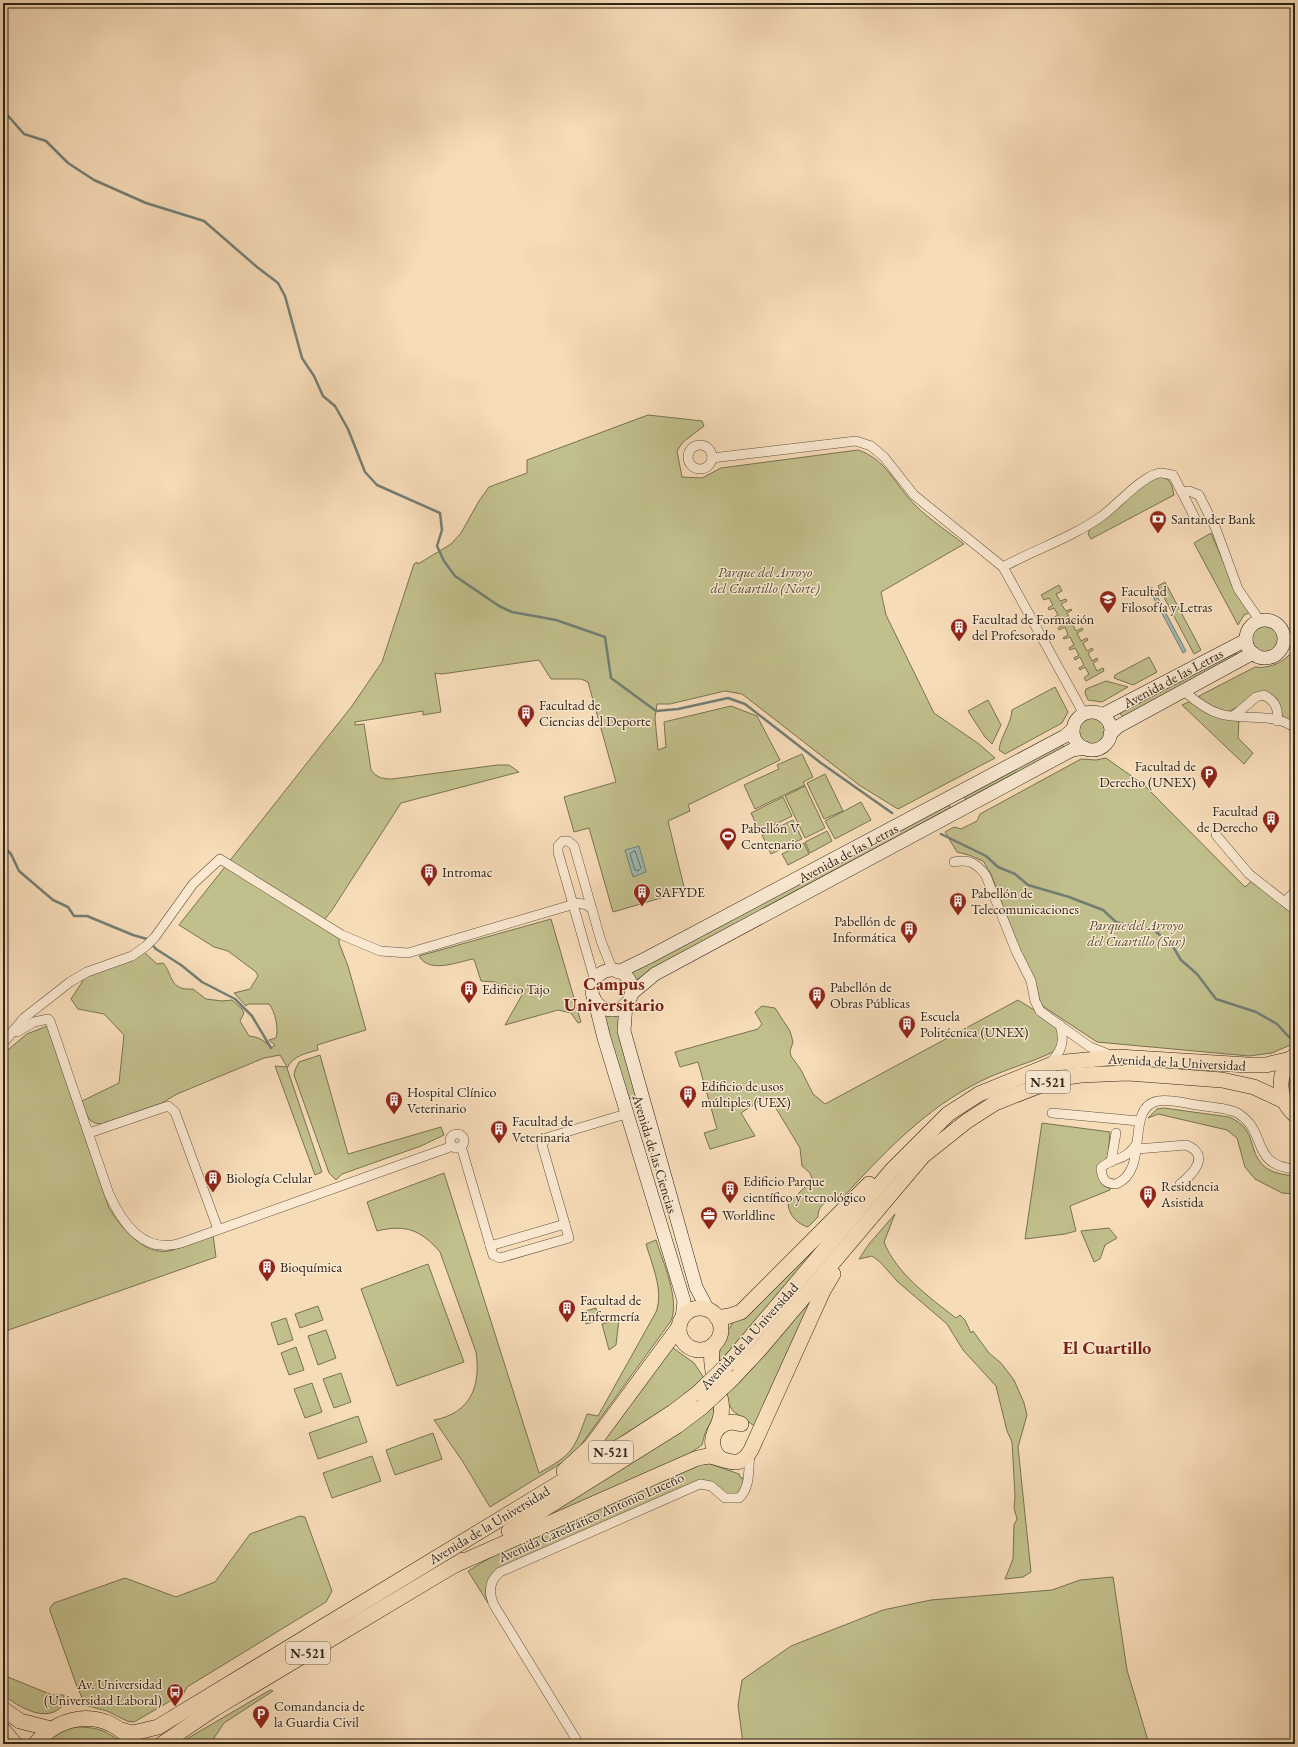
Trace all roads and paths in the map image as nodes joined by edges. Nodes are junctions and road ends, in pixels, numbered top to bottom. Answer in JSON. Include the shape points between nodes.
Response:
{"nodes":[{"id":1,"x":712,"y":458,"type":"dead end"},
{"id":2,"x":1182,"y":492,"type":"junction"},
{"id":3,"x":1195,"y":518,"type":"dead end"},
{"id":4,"x":1003,"y":567,"type":"junction"},
{"id":5,"x":1260,"y":621,"type":"junction"},
{"id":6,"x":1246,"y":640,"type":"junction"},
{"id":7,"x":1253,"y":653,"type":"junction"},
{"id":8,"x":1184,"y":691,"type":"junction"},
{"id":9,"x":1084,"y":714,"type":"junction"},
{"id":10,"x":1102,"y":715,"type":"junction"},
{"id":11,"x":1235,"y":715,"type":"junction"},
{"id":12,"x":1277,"y":720,"type":"junction"},
{"id":13,"x":1295,"y":728,"type":"edge"},
{"id":14,"x":1073,"y":729,"type":"junction"},
{"id":15,"x":1110,"y":734,"type":"junction"},
{"id":16,"x":1085,"y":748,"type":"junction"},
{"id":17,"x":955,"y":794,"type":"junction"},
{"id":18,"x":963,"y":810,"type":"junction"},
{"id":19,"x":1216,"y":835,"type":"dead end"},
{"id":20,"x":954,"y":862,"type":"dead end"},
{"id":21,"x":1295,"y":891,"type":"edge"},
{"id":22,"x":1285,"y":902,"type":"junction"},
{"id":23,"x":573,"y":905,"type":"junction"},
{"id":24,"x":592,"y":909,"type":"junction"},
{"id":25,"x":1295,"y":910,"type":"edge"},
{"id":26,"x":616,"y":971,"type":"junction"},
{"id":27,"x":595,"y":981,"type":"junction"},
{"id":28,"x":594,"y":998,"type":"junction"},
{"id":29,"x":629,"y":999,"type":"junction"},
{"id":30,"x":1060,"y":1025,"type":"junction"},
{"id":31,"x":5,"y":1041,"type":"edge"},
{"id":32,"x":1113,"y":1056,"type":"junction"},
{"id":33,"x":1293,"y":1057,"type":"edge"},
{"id":34,"x":1047,"y":1066,"type":"junction"},
{"id":35,"x":1284,"y":1101,"type":"junction"},
{"id":36,"x":1052,"y":1113,"type":"dead end"},
{"id":37,"x":626,"y":1114,"type":"junction"},
{"id":38,"x":1295,"y":1115,"type":"edge"},
{"id":39,"x":1139,"y":1121,"type":"junction"},
{"id":40,"x":928,"y":1132,"type":"junction"},
{"id":41,"x":89,"y":1133,"type":"junction"},
{"id":42,"x":1116,"y":1133,"type":"dead end"},
{"id":43,"x":1137,"y":1146,"type":"junction"},
{"id":44,"x":1111,"y":1162,"type":"junction"},
{"id":45,"x":1295,"y":1162,"type":"edge"},
{"id":46,"x":1284,"y":1168,"type":"junction"},
{"id":47,"x":1295,"y":1169,"type":"edge"},
{"id":48,"x":904,"y":1177,"type":"junction"},
{"id":49,"x":1180,"y":1184,"type":"dead end"},
{"id":50,"x":565,"y":1224,"type":"junction"},
{"id":51,"x":218,"y":1229,"type":"junction"},
{"id":52,"x":490,"y":1246,"type":"junction"},
{"id":53,"x":712,"y":1314,"type":"junction"},
{"id":54,"x":680,"y":1323,"type":"junction"},
{"id":55,"x":714,"y":1345,"type":"junction"},
{"id":56,"x":696,"y":1350,"type":"junction"},
{"id":57,"x":711,"y":1369,"type":"junction"},
{"id":58,"x":723,"y":1407,"type":"junction"},
{"id":59,"x":741,"y":1424,"type":"junction"},
{"id":60,"x":715,"y":1432,"type":"junction"},
{"id":61,"x":751,"y":1450,"type":"junction"},
{"id":62,"x":726,"y":1461,"type":"junction"},
{"id":63,"x":748,"y":1473,"type":"junction"},
{"id":64,"x":521,"y":1505,"type":"junction"},
{"id":65,"x":455,"y":1565,"type":"junction"},
{"id":66,"x":3,"y":1709,"type":"edge"},
{"id":67,"x":50,"y":1729,"type":"junction"},
{"id":68,"x":3,"y":1730,"type":"edge"},
{"id":69,"x":121,"y":1730,"type":"junction"},
{"id":70,"x":15,"y":1744,"type":"edge"},
{"id":71,"x":35,"y":1744,"type":"edge"},
{"id":72,"x":134,"y":1744,"type":"edge"},
{"id":73,"x":162,"y":1744,"type":"edge"},
{"id":74,"x":579,"y":1744,"type":"edge"}],
"edges":[{"from":1,"to":4,"type":"street","via":[[856,441],[871,446],[884,457],[914,495]]},
{"from":2,"to":3,"type":"street"},
{"from":2,"to":4,"type":"street","via":[[1174,475],[1160,473],[1148,478],[1096,520],[1060,541]]},
{"from":2,"to":5,"type":"street","via":[[1189,491],[1199,495],[1216,529],[1238,589]]},
{"from":4,"to":9,"type":"street"},
{"from":5,"to":6,"type":"main road","via":[[1250,628]]},
{"from":5,"to":7,"type":"main road","via":[[1271,621],[1279,626],[1283,642],[1272,656],[1264,657]]},
{"from":6,"to":7,"type":"main road"},
{"from":6,"to":10,"type":"main road","name":"Avenida de las Letras"},
{"from":7,"to":8,"type":"main road","name":"Avenida de las Letras"},
{"from":8,"to":11,"type":"street","via":[[1195,701],[1220,714]]},
{"from":8,"to":15,"type":"main road","name":"Avenida de las Letras","via":[[1119,726]]},
{"from":9,"to":10,"type":"main road","via":[[1094,712]]},
{"from":9,"to":14,"type":"main road","via":[[1077,719]]},
{"from":10,"to":15,"type":"main road","via":[[1109,722]]},
{"from":11,"to":12,"type":"street"},
{"from":11,"to":12,"type":"street","via":[[1256,697],[1264,695],[1276,704]]},
{"from":12,"to":13,"type":"street","via":[[1285,721]]},
{"from":14,"to":16,"type":"main road","via":[[1075,741]]},
{"from":14,"to":17,"type":"main road","name":"Avenida de las Letras","via":[[1065,736]]},
{"from":15,"to":16,"type":"main road","via":[[1107,742],[1101,747],[1092,750]]},
{"from":16,"to":18,"type":"main road","name":"Avenida de las Letras","via":[[1072,750]]},
{"from":17,"to":18,"type":"street"},
{"from":17,"to":26,"type":"main road","name":"Avenida de las Letras","via":[[648,958]]},
{"from":18,"to":29,"type":"main road","name":"Avenida de las Letras","via":[[656,974]]},
{"from":19,"to":22,"type":"street","via":[[1249,874]]},
{"from":20,"to":30,"type":"street","via":[[965,860],[978,866],[986,876],[1031,981],[1035,1001],[1040,1011]]},
{"from":21,"to":22,"type":"street"},
{"from":22,"to":25,"type":"street"},
{"from":23,"to":24,"type":"street","via":[[583,903]]},
{"from":23,"to":24,"type":"street","via":[[558,852],[560,844],[566,841],[574,846]]},
{"from":23,"to":27,"type":"street"},
{"from":23,"to":31,"type":"street","via":[[408,953],[380,951],[342,935],[220,859],[193,884],[154,939],[146,946],[132,956],[87,972],[70,982],[24,1018]]},
{"from":24,"to":26,"type":"street","via":[[601,941]]},
{"from":26,"to":27,"type":"main road","via":[[603,973]]},
{"from":26,"to":29,"type":"main road","via":[[629,981]]},
{"from":27,"to":28,"type":"main road","via":[[592,990]]},
{"from":28,"to":29,"type":"main road","via":[[607,1010],[616,1010]]},
{"from":28,"to":37,"type":"main road","name":"Avenida de las Ciencias"},
{"from":29,"to":53,"type":"main road","name":"Avenida de las Ciencias","via":[[624,1031],[696,1287]]},
{"from":30,"to":32,"type":"street","via":[[1090,1047]]},
{"from":30,"to":34,"type":"street","via":[[1063,1044],[1058,1056]]},
{"from":31,"to":41,"type":"street","via":[[34,1022],[45,1019],[50,1021]]},
{"from":32,"to":33,"type":"highway","name":"Avenida de la Universidad","number":"N-521","via":[[1248,1065],[1266,1065]]},
{"from":32,"to":34,"type":"highway","name":"Avenida de la Universidad","number":"N-521","via":[[1055,1062]]},
{"from":33,"to":35,"type":"highway","number":"N-521","via":[[1282,1077]]},
{"from":34,"to":40,"type":"highway","name":"Avenida de la Universidad","number":"N-521","via":[[979,1094],[948,1114]]},
{"from":35,"to":38,"type":"highway","number":"N-521"},
{"from":35,"to":48,"type":"highway","name":"Avenida de la Universidad","number":"N-521","via":[[1254,1087],[1222,1080],[1128,1073],[1059,1078],[995,1103],[967,1121],[923,1156]]},
{"from":36,"to":39,"type":"street"},
{"from":37,"to":50,"type":"street","via":[[546,1138],[542,1145]]},
{"from":37,"to":54,"type":"main road","name":"Avenida de las Ciencias","via":[[684,1301]]},
{"from":39,"to":43,"type":"street"},
{"from":39,"to":46,"type":"street","via":[[1150,1104],[1158,1101],[1180,1102],[1237,1112],[1255,1129],[1266,1157]]},
{"from":40,"to":53,"type":"highway","via":[[900,1153],[741,1312],[729,1316]]},
{"from":40,"to":64,"type":"highway","name":"Avenida de la Universidad","number":"N-521","bridge":true,"via":[[892,1170],[728,1364],[698,1393],[627,1442]]},
{"from":41,"to":51,"type":"street","via":[[109,1194],[120,1216],[130,1229],[143,1239],[171,1246]]},
{"from":41,"to":51,"type":"street","via":[[168,1106],[175,1112]]},
{"from":42,"to":44,"type":"street"},
{"from":43,"to":44,"type":"street","via":[[1132,1152]]},
{"from":43,"to":44,"type":"street","via":[[1132,1171],[1123,1182],[1110,1184],[1102,1176],[1101,1168]]},
{"from":43,"to":49,"type":"street","via":[[1191,1147],[1196,1152],[1198,1166]]},
{"from":45,"to":46,"type":"street"},
{"from":46,"to":47,"type":"street"},
{"from":48,"to":61,"type":"highway","via":[[823,1291]]},
{"from":48,"to":65,"type":"highway","name":"Avenida de la Universidad","number":"N-521","bridge":true,"via":[[760,1349],[732,1380],[702,1407],[677,1426]]},
{"from":50,"to":52,"type":"street"},
{"from":50,"to":52,"type":"street","via":[[569,1238],[500,1258],[493,1255]]},
{"from":51,"to":52,"type":"street","via":[[455,1144]]},
{"from":53,"to":54,"type":"highway","via":[[693,1310]]},
{"from":53,"to":55,"type":"highway","via":[[720,1332]]},
{"from":54,"to":56,"type":"highway","via":[[682,1341]]},
{"from":54,"to":64,"type":"highway","via":[[591,1446],[576,1462]]},
{"from":55,"to":56,"type":"highway","via":[[705,1350]]},
{"from":55,"to":57,"type":"highway"},
{"from":56,"to":57,"type":"highway"},
{"from":57,"to":58,"type":"highway"},
{"from":58,"to":59,"type":"highway"},
{"from":58,"to":60,"type":"highway","via":[[721,1422]]},
{"from":59,"to":60,"type":"highway","via":[[726,1422]]},
{"from":59,"to":61,"type":"highway","via":[[751,1434]]},
{"from":60,"to":62,"type":"highway","via":[[712,1446],[715,1453]]},
{"from":61,"to":62,"type":"highway","via":[[741,1461]]},
{"from":61,"to":63,"type":"street","name":"Avenida Catedrático Antonio Luceño"},
{"from":62,"to":63,"type":"street"},
{"from":62,"to":65,"type":"highway","via":[[705,1456],[696,1458]]},
{"from":63,"to":74,"type":"street","name":"Avenida Catedrático Antonio Luceño","via":[[748,1484],[739,1498],[725,1498],[711,1486],[700,1484],[500,1572],[492,1579],[490,1594],[494,1605]]},
{"from":64,"to":69,"type":"highway","name":"Avenida de la Universidad","number":"N-521","via":[[158,1727],[133,1733]]},
{"from":65,"to":73,"type":"highway","name":"Avenida de la Universidad","number":"N-521","via":[[214,1709]]},
{"from":66,"to":67,"type":"highway","via":[[20,1721]]},
{"from":67,"to":69,"type":"highway","number":"N-521","via":[[62,1723],[91,1719]]},
{"from":67,"to":71,"type":"highway","number":"N-521"},
{"from":68,"to":70,"type":"highway"},
{"from":69,"to":72,"type":"highway","number":"N-521"}]}
